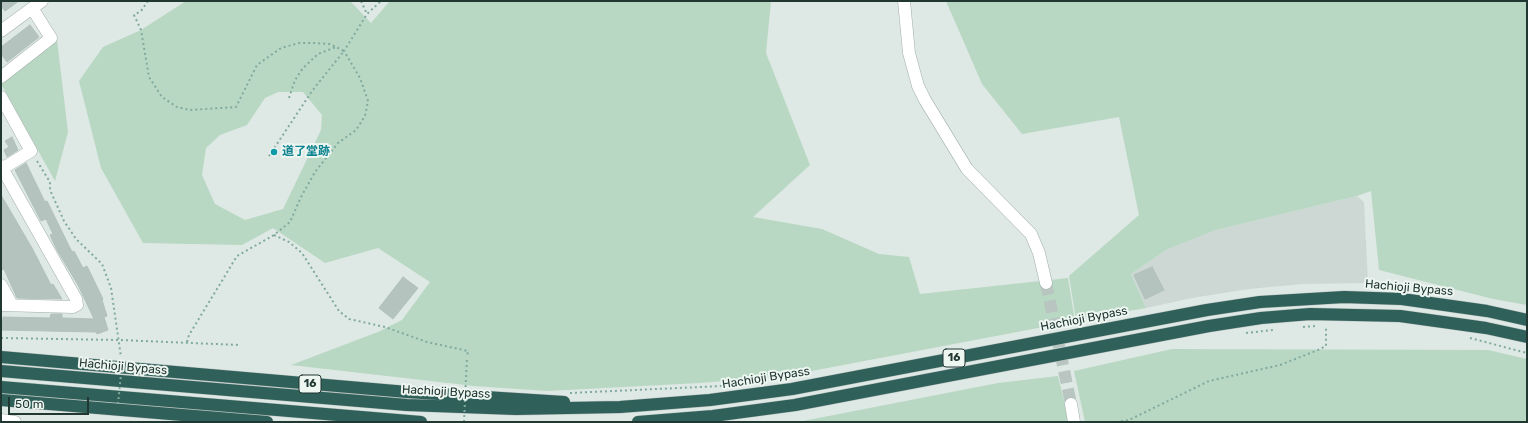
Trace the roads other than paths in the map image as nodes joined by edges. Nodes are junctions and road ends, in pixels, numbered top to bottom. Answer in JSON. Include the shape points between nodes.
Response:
{"nodes":[{"id":1,"x":904,"y":1,"type":"edge"},
{"id":2,"x":37,"y":4,"type":"edge"},
{"id":3,"x":1,"y":31,"type":"edge"},
{"id":4,"x":1,"y":77,"type":"edge"},
{"id":5,"x":1,"y":97,"type":"edge"},
{"id":6,"x":2,"y":167,"type":"edge"},
{"id":7,"x":1046,"y":284,"type":"tunnel mouth"},
{"id":8,"x":1,"y":285,"type":"edge"},
{"id":9,"x":7,"y":305,"type":"edge"},
{"id":10,"x":1527,"y":320,"type":"edge"},
{"id":11,"x":1527,"y":337,"type":"edge"},
{"id":12,"x":1,"y":357,"type":"edge"},
{"id":13,"x":1,"y":371,"type":"edge"},
{"id":14,"x":1,"y":387,"type":"edge"},
{"id":15,"x":1,"y":400,"type":"edge"},
{"id":16,"x":1071,"y":404,"type":"tunnel mouth"},
{"id":17,"x":620,"y":407,"type":"junction"},
{"id":18,"x":267,"y":422,"type":"edge"},
{"id":19,"x":421,"y":422,"type":"edge"},
{"id":20,"x":638,"y":422,"type":"edge"},
{"id":21,"x":1074,"y":422,"type":"edge"}],
"edges":[{"from":1,"to":7,"type":"street","via":[[909,53],[918,86],[925,100],[967,169],[1031,234],[1040,253]]},
{"from":2,"to":3,"type":"street"},
{"from":2,"to":4,"type":"street","via":[[50,38]]},
{"from":5,"to":6,"type":"street","via":[[31,151]]},
{"from":6,"to":9,"type":"street","via":[[77,305]]},
{"from":8,"to":9,"type":"street"},
{"from":10,"to":17,"type":"highway","name":"Hachioji Bypass","number":"16","via":[[1402,299],[1337,297],[1260,302],[792,389],[710,400]]},
{"from":11,"to":20,"type":"highway","number":"16","via":[[1478,326],[1400,316],[1310,314],[1261,318],[795,405],[713,416]]},
{"from":12,"to":17,"type":"highway","number":"16","via":[[392,391]]},
{"from":13,"to":17,"type":"highway","name":"Hachioji Bypass","number":"16","via":[[422,406],[516,409]]},
{"from":14,"to":19,"type":"highway"},
{"from":15,"to":18,"type":"highway"},
{"from":16,"to":21,"type":"street"}]}
